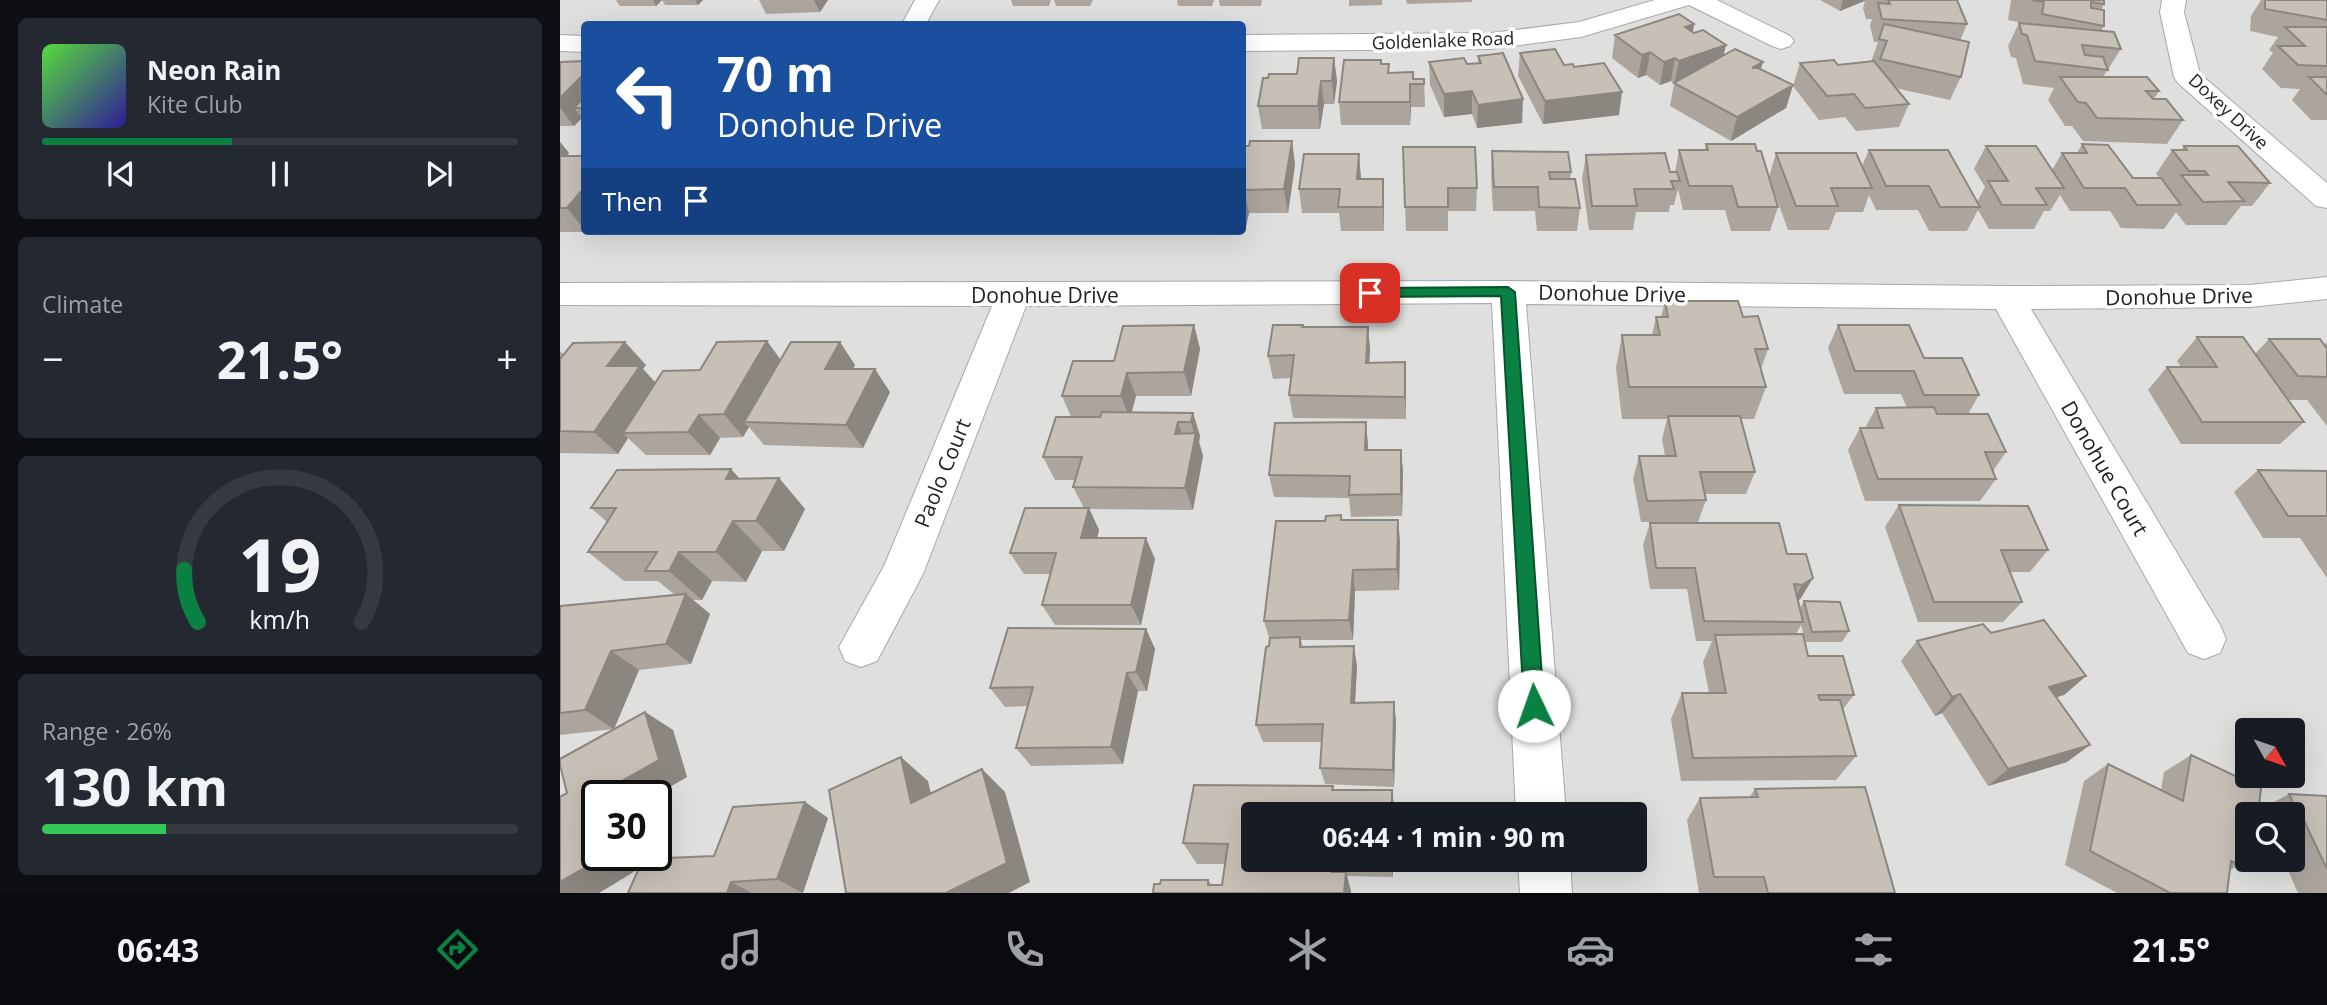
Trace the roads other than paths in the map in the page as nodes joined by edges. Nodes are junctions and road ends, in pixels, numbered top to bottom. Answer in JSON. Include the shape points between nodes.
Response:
{"nodes":[{"id":1,"x":928,"y":0,"type":"edge"},
{"id":2,"x":1681,"y":0,"type":"edge"},
{"id":3,"x":1698,"y":0,"type":"edge"},
{"id":4,"x":2174,"y":0,"type":"edge"},
{"id":5,"x":916,"y":21,"type":"edge"},
{"id":6,"x":1780,"y":41,"type":"dead end"},
{"id":7,"x":560,"y":43,"type":"edge"},
{"id":8,"x":1246,"y":43,"type":"edge"},
{"id":9,"x":581,"y":44,"type":"edge"},
{"id":10,"x":2327,"y":199,"type":"edge"},
{"id":11,"x":2327,"y":288,"type":"edge"},
{"id":12,"x":1508,"y":292,"type":"junction"},
{"id":13,"x":560,"y":294,"type":"edge"},
{"id":14,"x":1014,"y":295,"type":"junction"},
{"id":15,"x":2007,"y":298,"type":"junction"},
{"id":16,"x":2204,"y":639,"type":"dead end"},
{"id":17,"x":861,"y":647,"type":"dead end"},
{"id":18,"x":1540,"y":802,"type":"edge"},
{"id":19,"x":1545,"y":872,"type":"edge"},
{"id":20,"x":1546,"y":893,"type":"edge"}],
"edges":[{"from":1,"to":5,"type":"street"},
{"from":2,"to":8,"type":"street","name":"Goldenlake Road","via":[[1581,29],[1491,41]]},
{"from":3,"to":6,"type":"street"},
{"from":4,"to":10,"type":"street","name":"Doxey Drive","via":[[2172,12],[2187,77]]},
{"from":7,"to":9,"type":"street"},
{"from":11,"to":15,"type":"street","name":"Donohue Drive","via":[[2250,296]]},
{"from":12,"to":14,"type":"street","name":"Donohue Drive"},
{"from":12,"to":15,"type":"street","name":"Donohue Drive"},
{"from":12,"to":18,"type":"street"},
{"from":13,"to":14,"type":"street","name":"Donohue Drive"},
{"from":14,"to":17,"type":"street","name":"Paolo Court","via":[[902,574]]},
{"from":15,"to":16,"type":"street","name":"Donohue Court"},
{"from":19,"to":20,"type":"street"}]}
